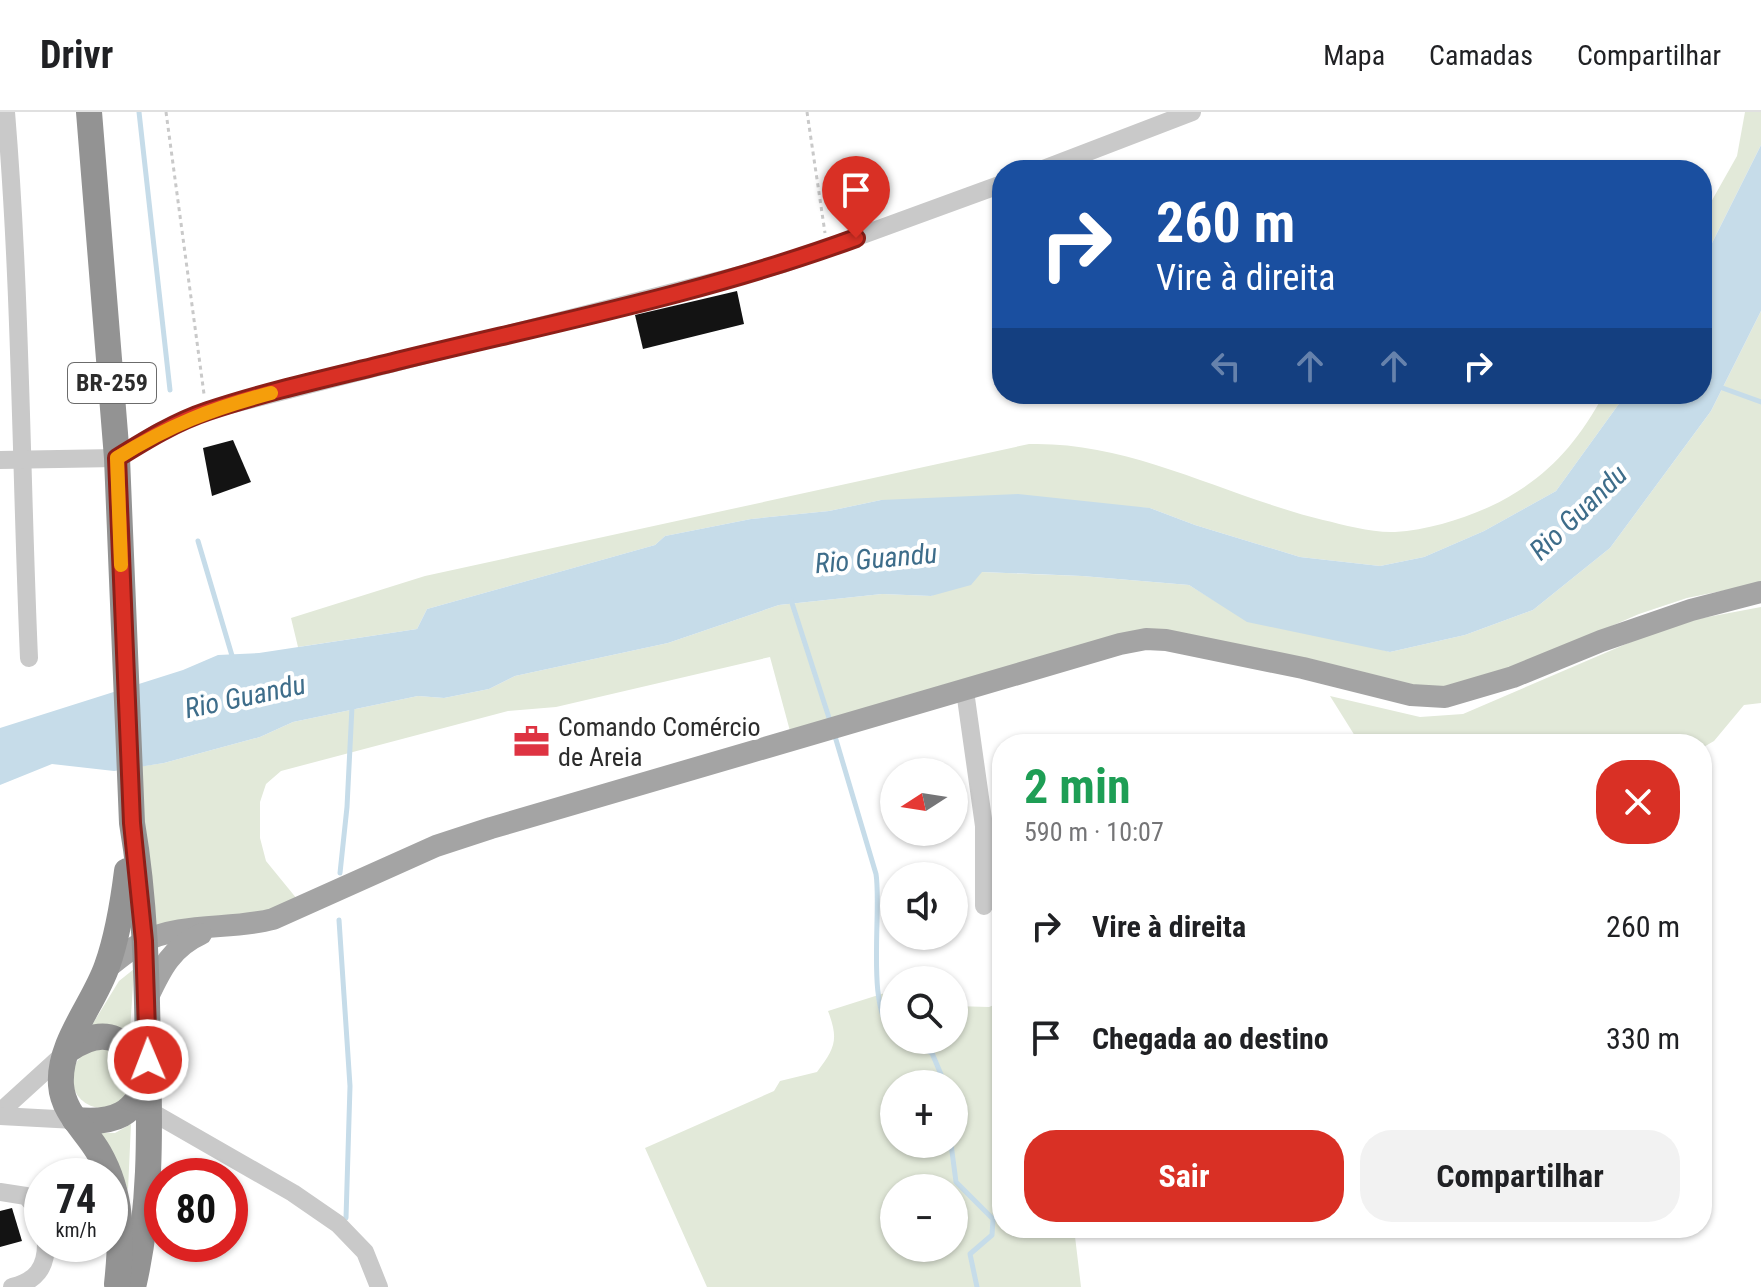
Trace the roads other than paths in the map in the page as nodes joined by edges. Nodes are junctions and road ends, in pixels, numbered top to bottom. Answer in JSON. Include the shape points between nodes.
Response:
{"nodes":[{"id":1,"x":6,"y":112,"type":"edge"},
{"id":2,"x":89,"y":112,"type":"edge"},
{"id":3,"x":1192,"y":112,"type":"edge"},
{"id":4,"x":1067,"y":160,"type":"edge"},
{"id":5,"x":5,"y":162,"type":"edge"},
{"id":6,"x":992,"y":188,"type":"edge"},
{"id":7,"x":117,"y":458,"type":"junction"},
{"id":8,"x":20,"y":459,"type":"junction"},
{"id":9,"x":0,"y":460,"type":"edge"},
{"id":10,"x":1761,"y":592,"type":"edge"},
{"id":11,"x":29,"y":658,"type":"dead end"},
{"id":12,"x":965,"y":691,"type":"junction"},
{"id":13,"x":131,"y":818,"type":"junction"},
{"id":14,"x":984,"y":906,"type":"dead end"},
{"id":15,"x":215,"y":928,"type":"junction"},
{"id":16,"x":144,"y":941,"type":"junction"},
{"id":17,"x":107,"y":968,"type":"junction"},
{"id":18,"x":147,"y":998,"type":"junction"},
{"id":19,"x":68,"y":1050,"type":"junction"},
{"id":20,"x":149,"y":1077,"type":"junction"},
{"id":21,"x":150,"y":1111,"type":"junction"},
{"id":22,"x":0,"y":1114,"type":"edge"},
{"id":23,"x":75,"y":1120,"type":"junction"},
{"id":24,"x":0,"y":1192,"type":"edge"},
{"id":25,"x":24,"y":1196,"type":"edge"},
{"id":26,"x":43,"y":1262,"type":"edge"},
{"id":27,"x":12,"y":1287,"type":"edge"},
{"id":28,"x":117,"y":1287,"type":"edge"},
{"id":29,"x":133,"y":1287,"type":"edge"},
{"id":30,"x":379,"y":1287,"type":"edge"}],
"edges":[{"from":1,"to":5,"type":"street"},
{"from":2,"to":7,"type":"highway","number":"BR-259"},
{"from":3,"to":4,"type":"street"},
{"from":5,"to":8,"type":"street","via":[[16,253]]},
{"from":6,"to":7,"type":"street","via":[[827,249],[688,290],[206,411]]},
{"from":7,"to":8,"type":"street"},
{"from":7,"to":13,"type":"highway","number":"BR-259"},
{"from":8,"to":9,"type":"street"},
{"from":8,"to":11,"type":"street"},
{"from":10,"to":12,"type":"main road","via":[[1691,610],[1445,697],[1411,695],[1303,668],[1146,639]]},
{"from":12,"to":14,"type":"street","via":[[984,826]]},
{"from":12,"to":15,"type":"main road","via":[[491,828],[436,846],[288,913],[251,925]]},
{"from":13,"to":16,"type":"highway","number":"BR-259"},
{"from":13,"to":17,"type":"highway","number":"BR-259","via":[[123,906]]},
{"from":15,"to":16,"type":"main road"},
{"from":15,"to":18,"type":"main road","via":[[172,954]]},
{"from":16,"to":17,"type":"main road"},
{"from":16,"to":18,"type":"highway","number":"BR-259"},
{"from":17,"to":19,"type":"highway","number":"BR-259"},
{"from":18,"to":20,"type":"highway","number":"BR-259"},
{"from":19,"to":20,"type":"highway","via":[[92,1037],[119,1040],[130,1047]]},
{"from":19,"to":22,"type":"street"},
{"from":19,"to":23,"type":"highway","via":[[61,1085]]},
{"from":20,"to":21,"type":"highway","number":"BR-259"},
{"from":20,"to":23,"type":"highway","via":[[139,1103],[120,1116]]},
{"from":21,"to":29,"type":"highway","number":"BR-259","via":[[147,1189]]},
{"from":21,"to":30,"type":"street","via":[[338,1224],[365,1252]]},
{"from":22,"to":23,"type":"street"},
{"from":23,"to":28,"type":"highway","via":[[99,1152],[118,1199]]},
{"from":24,"to":25,"type":"street"},
{"from":26,"to":27,"type":"street","via":[[33,1279]]}]}
